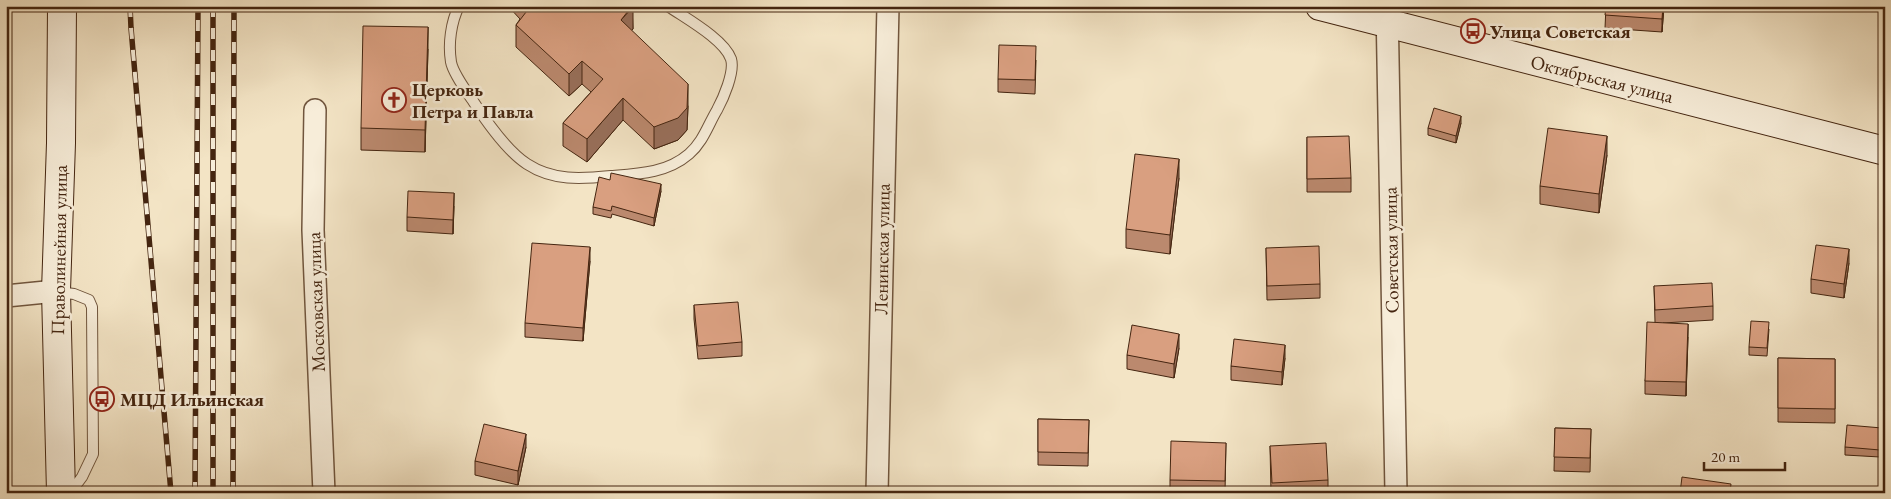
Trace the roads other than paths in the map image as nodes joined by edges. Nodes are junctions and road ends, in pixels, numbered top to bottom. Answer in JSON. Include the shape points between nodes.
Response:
{"nodes":[{"id":1,"x":62,"y":6,"type":"edge"},
{"id":2,"x":459,"y":6,"type":"edge"},
{"id":3,"x":668,"y":6,"type":"edge"},
{"id":4,"x":888,"y":6,"type":"edge"},
{"id":5,"x":1320,"y":6,"type":"edge"},
{"id":6,"x":1387,"y":15,"type":"edge"},
{"id":7,"x":315,"y":110,"type":"dead end"},
{"id":8,"x":1885,"y":151,"type":"edge"},
{"id":9,"x":56,"y":291,"type":"junction"},
{"id":10,"x":6,"y":296,"type":"edge"},
{"id":11,"x":61,"y":493,"type":"edge"},
{"id":12,"x":70,"y":493,"type":"edge"},
{"id":13,"x":324,"y":493,"type":"edge"},
{"id":14,"x":876,"y":493,"type":"edge"},
{"id":15,"x":1396,"y":493,"type":"edge"}],
"edges":[{"from":1,"to":9,"type":"main road","name":"Праволинейная улица"},
{"from":2,"to":3,"type":"lane","via":[[453,18],[451,63],[462,86],[508,147],[525,164],[543,173],[578,179],[650,172],[672,166],[702,140],[723,99],[731,60],[713,37]]},
{"from":4,"to":14,"type":"street","name":"Ленинская улица"},
{"from":5,"to":6,"type":"main road","name":"Октябрьская улица"},
{"from":6,"to":8,"type":"main road","name":"Октябрьская улица"},
{"from":6,"to":15,"type":"street","name":"Советская улица"},
{"from":7,"to":13,"type":"street","name":"Московская улица","via":[[314,230]]},
{"from":9,"to":10,"type":"street"},
{"from":9,"to":11,"type":"main road","name":"Праволинейная улица"},
{"from":9,"to":12,"type":"lane","via":[[89,300],[92,307],[93,454]]}]}
